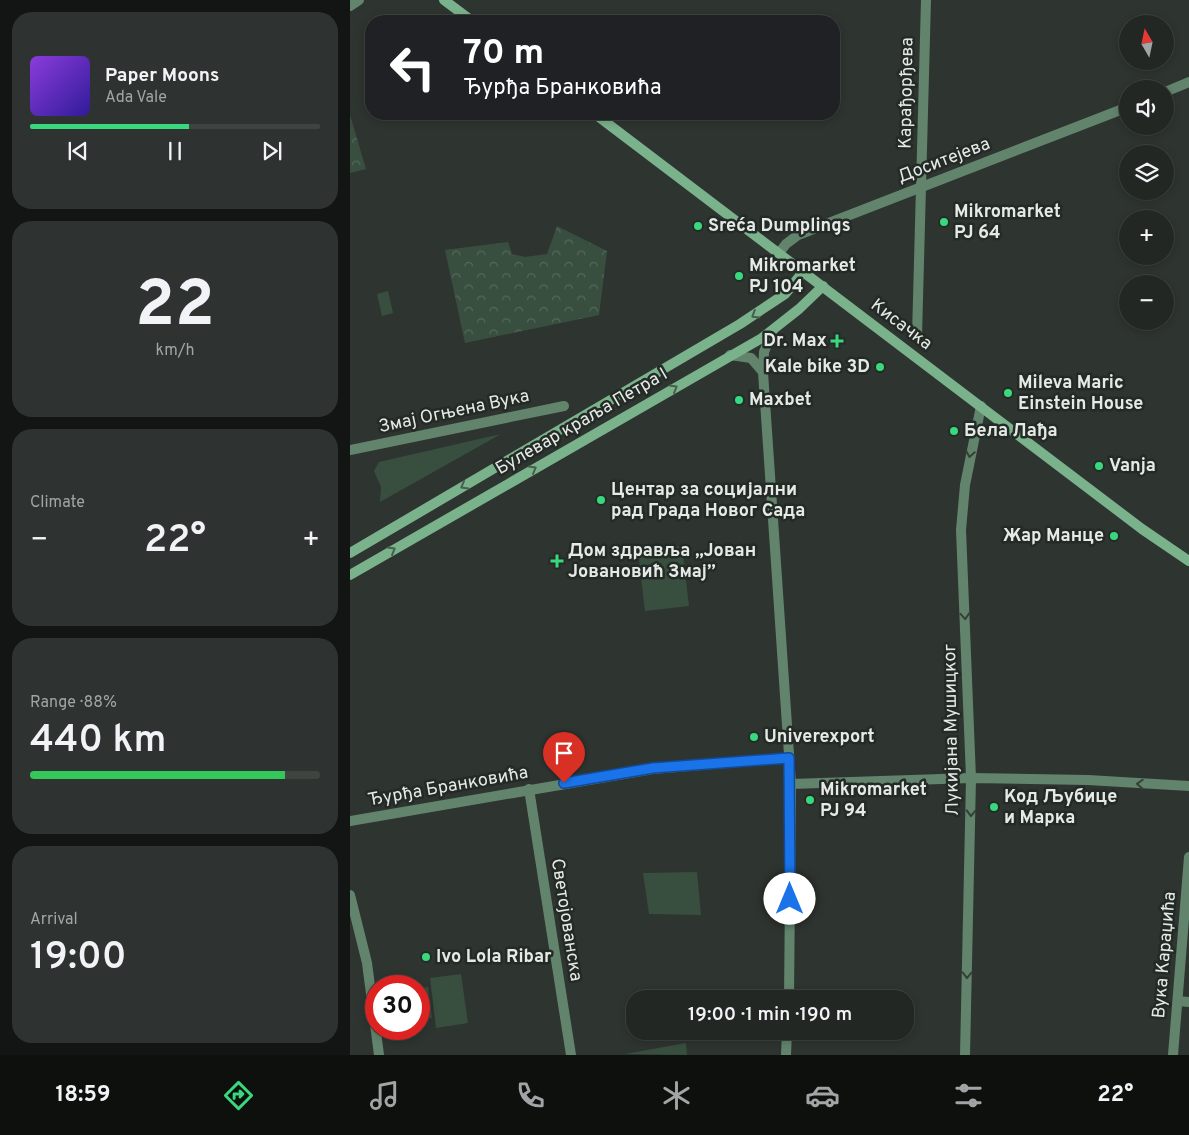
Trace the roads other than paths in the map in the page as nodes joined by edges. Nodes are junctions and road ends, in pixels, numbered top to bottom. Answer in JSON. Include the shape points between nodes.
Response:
{"nodes":[{"id":1,"x":358,"y":0,"type":"edge"},
{"id":2,"x":444,"y":0,"type":"edge"},
{"id":3,"x":926,"y":0,"type":"edge"},
{"id":4,"x":350,"y":6,"type":"edge"},
{"id":5,"x":464,"y":15,"type":"edge"},
{"id":6,"x":1189,"y":82,"type":"edge"},
{"id":7,"x":1174,"y":88,"type":"edge"},
{"id":8,"x":1119,"y":110,"type":"edge"},
{"id":9,"x":602,"y":120,"type":"edge"},
{"id":10,"x":922,"y":187,"type":"junction"},
{"id":11,"x":779,"y":253,"type":"junction"},
{"id":12,"x":804,"y":272,"type":"junction"},
{"id":13,"x":822,"y":286,"type":"junction"},
{"id":14,"x":773,"y":330,"type":"junction"},
{"id":15,"x":917,"y":336,"type":"dead end"},
{"id":16,"x":730,"y":355,"type":"junction"},
{"id":17,"x":763,"y":372,"type":"junction"},
{"id":18,"x":564,"y":406,"type":"dead end"},
{"id":19,"x":981,"y":406,"type":"junction"},
{"id":20,"x":350,"y":450,"type":"edge"},
{"id":21,"x":350,"y":553,"type":"edge"},
{"id":22,"x":1189,"y":561,"type":"edge"},
{"id":23,"x":350,"y":575,"type":"edge"},
{"id":24,"x":789,"y":758,"type":"junction"},
{"id":25,"x":972,"y":778,"type":"junction"},
{"id":26,"x":791,"y":784,"type":"junction"},
{"id":27,"x":1189,"y":786,"type":"edge"},
{"id":28,"x":528,"y":789,"type":"junction"},
{"id":29,"x":350,"y":821,"type":"edge"},
{"id":30,"x":1189,"y":857,"type":"edge"},
{"id":31,"x":350,"y":895,"type":"edge"},
{"id":32,"x":789,"y":990,"type":"edge"},
{"id":33,"x":1178,"y":1001,"type":"junction"},
{"id":34,"x":1189,"y":1002,"type":"edge"},
{"id":35,"x":787,"y":1040,"type":"edge"},
{"id":36,"x":379,"y":1055,"type":"edge"},
{"id":37,"x":571,"y":1055,"type":"edge"},
{"id":38,"x":786,"y":1055,"type":"edge"},
{"id":39,"x":965,"y":1055,"type":"edge"},
{"id":40,"x":1173,"y":1055,"type":"edge"}],
"edges":[{"from":1,"to":4,"type":"street"},
{"from":2,"to":5,"type":"street"},
{"from":3,"to":10,"type":"street","name":"Карађорђева"},
{"from":6,"to":7,"type":"street"},
{"from":8,"to":10,"type":"street","name":"Доситејева"},
{"from":9,"to":11,"type":"street","name":"Кисачка"},
{"from":10,"to":11,"type":"street","name":"Доситејева","via":[[798,235]]},
{"from":10,"to":15,"type":"street","name":"Карађорђева"},
{"from":11,"to":12,"type":"street","name":"Кисачка"},
{"from":12,"to":13,"type":"street","name":"Кисачка"},
{"from":12,"to":21,"type":"street","name":"Булевар краља Петра I","one_way":true,"via":[[785,294],[740,324]]},
{"from":13,"to":14,"type":"street","name":"Булевар краља Петра I"},
{"from":13,"to":19,"type":"street","name":"Кисачка"},
{"from":14,"to":16,"type":"street","name":"Булевар краља Петра I"},
{"from":14,"to":17,"type":"street","via":[[764,352]]},
{"from":16,"to":17,"type":"street","via":[[752,358]]},
{"from":23,"to":16,"type":"street","name":"Булевар краља Петра I","one_way":true},
{"from":17,"to":24,"type":"street"},
{"from":18,"to":20,"type":"street","name":"Змај Огњена Вука"},
{"from":19,"to":22,"type":"street","name":"Кисачка"},
{"from":19,"to":25,"type":"street","name":"Лукијана Мушицког","one_way":true,"via":[[966,477],[961,530]]},
{"from":24,"to":26,"type":"street"},
{"from":24,"to":28,"type":"street","name":"Ђурђа Бранковића","via":[[653,768]]},
{"from":25,"to":26,"type":"street"},
{"from":27,"to":25,"type":"street","one_way":true},
{"from":25,"to":39,"type":"street","name":"Лукијана Мушицког","one_way":true},
{"from":26,"to":32,"type":"street"},
{"from":28,"to":29,"type":"street","name":"Ђурђа Бранковића"},
{"from":28,"to":37,"type":"street","name":"Светојованска"},
{"from":30,"to":33,"type":"street","name":"Вука Караџића"},
{"from":31,"to":36,"type":"street","via":[[367,963]]},
{"from":33,"to":34,"type":"street"},
{"from":33,"to":40,"type":"street","name":"Вука Караџића"},
{"from":35,"to":38,"type":"street"}]}
